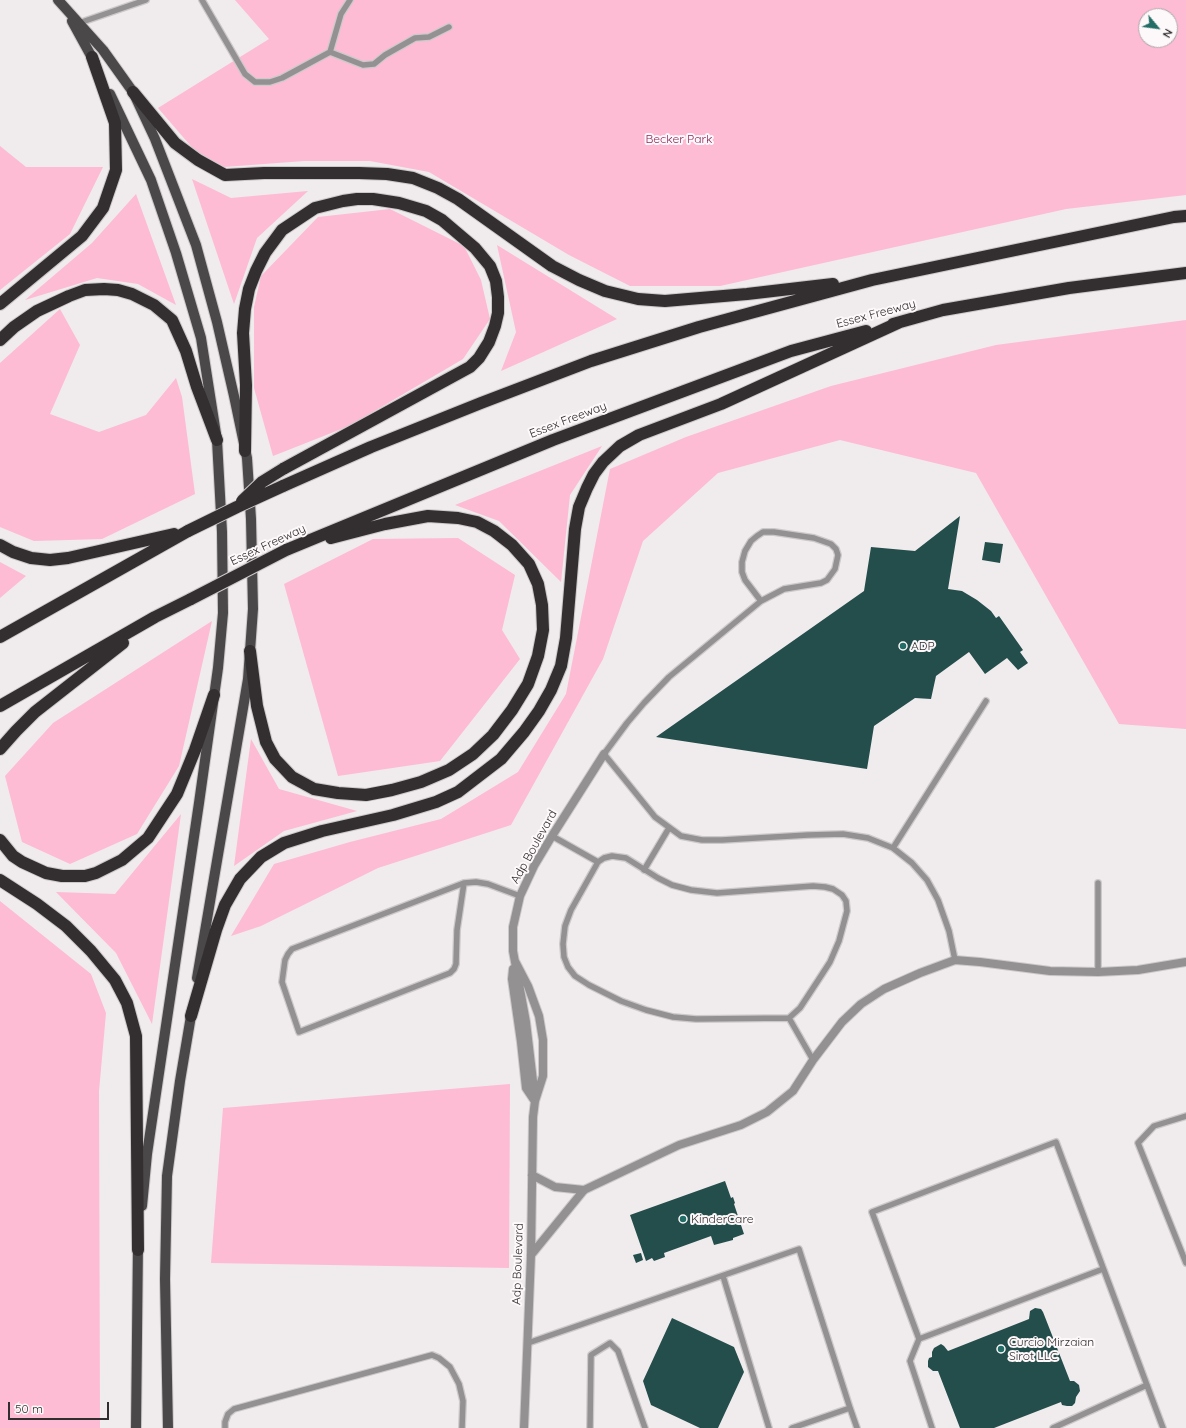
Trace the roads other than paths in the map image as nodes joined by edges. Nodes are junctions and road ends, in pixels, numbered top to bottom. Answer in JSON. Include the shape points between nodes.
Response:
{"nodes":[{"id":1,"x":146,"y":0,"type":"edge"},
{"id":2,"x":202,"y":0,"type":"edge"},
{"id":3,"x":350,"y":0,"type":"edge"},
{"id":4,"x":60,"y":3,"type":"edge"},
{"id":5,"x":79,"y":23,"type":"junction"},
{"id":6,"x":448,"y":27,"type":"dead end"},
{"id":7,"x":330,"y":52,"type":"junction"},
{"id":8,"x":92,"y":57,"type":"junction"},
{"id":9,"x":133,"y":92,"type":"junction"},
{"id":10,"x":1186,"y":216,"type":"edge"},
{"id":11,"x":1186,"y":273,"type":"edge"},
{"id":12,"x":872,"y":280,"type":"junction"},
{"id":13,"x":0,"y":304,"type":"edge"},
{"id":14,"x":900,"y":322,"type":"junction"},
{"id":15,"x":0,"y":340,"type":"edge"},
{"id":16,"x":217,"y":440,"type":"junction"},
{"id":17,"x":245,"y":451,"type":"junction"},
{"id":18,"x":237,"y":506,"type":"junction"},
{"id":19,"x":188,"y":531,"type":"junction"},
{"id":20,"x":0,"y":545,"type":"edge"},
{"id":21,"x":286,"y":550,"type":"junction"},
{"id":22,"x":761,"y":600,"type":"junction"},
{"id":23,"x":155,"y":617,"type":"junction"},
{"id":24,"x":0,"y":637,"type":"edge"},
{"id":25,"x":250,"y":651,"type":"junction"},
{"id":26,"x":214,"y":695,"type":"junction"},
{"id":27,"x":986,"y":701,"type":"dead end"},
{"id":28,"x":0,"y":706,"type":"edge"},
{"id":29,"x":0,"y":749,"type":"edge"},
{"id":30,"x":604,"y":754,"type":"junction"},
{"id":31,"x":669,"y":828,"type":"junction"},
{"id":32,"x":552,"y":836,"type":"junction"},
{"id":33,"x":0,"y":840,"type":"edge"},
{"id":34,"x":893,"y":848,"type":"junction"},
{"id":35,"x":598,"y":862,"type":"junction"},
{"id":36,"x":644,"y":870,"type":"junction"},
{"id":37,"x":0,"y":880,"type":"edge"},
{"id":38,"x":1098,"y":883,"type":"dead end"},
{"id":39,"x":464,"y":884,"type":"junction"},
{"id":40,"x":520,"y":896,"type":"junction"},
{"id":41,"x":515,"y":960,"type":"junction"},
{"id":42,"x":955,"y":960,"type":"junction"},
{"id":43,"x":1186,"y":962,"type":"edge"},
{"id":44,"x":1098,"y":972,"type":"junction"},
{"id":45,"x":191,"y":1016,"type":"junction"},
{"id":46,"x":789,"y":1018,"type":"junction"},
{"id":47,"x":813,"y":1060,"type":"junction"},
{"id":48,"x":535,"y":1101,"type":"junction"},
{"id":49,"x":1186,"y":1116,"type":"edge"},
{"id":50,"x":532,"y":1175,"type":"junction"},
{"id":51,"x":584,"y":1190,"type":"junction"},
{"id":52,"x":138,"y":1250,"type":"junction"},
{"id":53,"x":531,"y":1255,"type":"junction"},
{"id":54,"x":1186,"y":1263,"type":"edge"},
{"id":55,"x":1104,"y":1269,"type":"junction"},
{"id":56,"x":723,"y":1276,"type":"junction"},
{"id":57,"x":920,"y":1339,"type":"junction"},
{"id":58,"x":528,"y":1343,"type":"junction"},
{"id":59,"x":1147,"y":1385,"type":"junction"},
{"id":60,"x":850,"y":1408,"type":"junction"},
{"id":61,"x":136,"y":1428,"type":"edge"},
{"id":62,"x":168,"y":1428,"type":"edge"},
{"id":63,"x":225,"y":1428,"type":"edge"},
{"id":64,"x":462,"y":1428,"type":"edge"},
{"id":65,"x":524,"y":1428,"type":"edge"},
{"id":66,"x":590,"y":1428,"type":"edge"},
{"id":67,"x":645,"y":1428,"type":"edge"},
{"id":68,"x":769,"y":1428,"type":"edge"},
{"id":69,"x":792,"y":1428,"type":"edge"},
{"id":70,"x":856,"y":1428,"type":"edge"},
{"id":71,"x":932,"y":1428,"type":"edge"},
{"id":72,"x":1053,"y":1428,"type":"edge"},
{"id":73,"x":1163,"y":1428,"type":"edge"}],
"edges":[{"from":1,"to":5,"type":"lane"},
{"from":2,"to":7,"type":"lane","via":[[245,74],[255,82],[270,82],[282,78]]},
{"from":3,"to":7,"type":"lane","via":[[341,14]]},
{"from":4,"to":5,"type":"main road"},
{"from":4,"to":8,"type":"main road"},
{"from":5,"to":9,"type":"main road","via":[[103,50]]},
{"from":6,"to":7,"type":"lane","via":[[429,37],[415,38],[374,64],[363,65]]},
{"from":8,"to":13,"type":"highway","via":[[115,122],[116,170],[104,208],[82,236]]},
{"from":8,"to":16,"type":"main road","via":[[151,180],[176,252],[201,338]]},
{"from":9,"to":12,"type":"highway","via":[[175,143],[225,175],[359,173],[413,178],[458,199],[552,266],[605,291],[638,300],[698,299]]},
{"from":9,"to":17,"type":"main road","via":[[155,139],[196,245],[217,322]]},
{"from":10,"to":12,"type":"highway"},
{"from":11,"to":14,"type":"highway","name":"Essex Freeway","via":[[1069,288],[943,310]]},
{"from":12,"to":18,"type":"highway","bridge":true,"via":[[699,327],[591,361],[371,446]]},
{"from":14,"to":21,"type":"highway","name":"Essex Freeway","via":[[791,351],[553,440]]},
{"from":14,"to":45,"type":"highway","via":[[721,404],[639,435],[620,446],[603,462],[594,474],[579,507],[561,666],[539,712],[501,759],[458,792],[393,816],[322,831],[284,843],[261,857],[240,879],[224,905]]},
{"from":15,"to":16,"type":"highway","via":[[37,311],[85,290],[118,290],[132,294],[154,305],[172,320],[186,351]]},
{"from":16,"to":26,"type":"main road","via":[[223,613]]},
{"from":17,"to":18,"type":"highway","bridge":true,"via":[[245,309],[256,271],[265,253],[282,230],[315,208],[343,201],[373,199],[399,203],[426,211],[442,220],[475,248],[490,266],[496,281],[498,312],[489,342],[470,367],[283,469],[262,482]]},
{"from":17,"to":25,"type":"main road","via":[[251,519],[253,609]]},
{"from":18,"to":19,"type":"highway","bridge":true},
{"from":19,"to":20,"type":"highway","via":[[105,551],[50,560],[31,558]]},
{"from":19,"to":24,"type":"highway"},
{"from":21,"to":23,"type":"highway","name":"Essex Freeway","bridge":true},
{"from":21,"to":25,"type":"highway","via":[[385,524],[428,516],[477,522],[512,545],[529,564],[538,584],[542,605],[543,630],[538,656],[528,684],[512,710],[493,735],[473,754],[449,770],[421,782],[366,794],[314,789],[292,777],[275,759],[266,742],[257,706]]},
{"from":22,"to":22,"type":"lane","via":[[745,580],[742,572],[745,551],[757,536],[763,532],[774,532],[814,538],[831,544],[836,549],[838,555],[835,569],[828,580],[784,589]]},
{"from":22,"to":30,"type":"lane","via":[[669,677],[635,713]]},
{"from":23,"to":28,"type":"highway","name":"Essex Freeway"},
{"from":23,"to":29,"type":"highway","via":[[35,712]]},
{"from":25,"to":45,"type":"main road","via":[[248,679]]},
{"from":26,"to":33,"type":"highway","via":[[177,794],[148,838],[122,860],[85,876],[62,876],[46,873],[22,862],[13,856]]},
{"from":26,"to":52,"type":"main road","via":[[147,1154]]},
{"from":27,"to":34,"type":"lane"},
{"from":30,"to":31,"type":"lane","via":[[655,817]]},
{"from":30,"to":32,"type":"street","name":"Adp Boulevard"},
{"from":31,"to":34,"type":"lane","via":[[681,836],[702,840],[843,834],[868,838]]},
{"from":31,"to":36,"type":"lane"},
{"from":32,"to":35,"type":"lane"},
{"from":32,"to":40,"type":"street","name":"Adp Boulevard"},
{"from":34,"to":42,"type":"lane","via":[[912,863],[927,880],[938,900],[949,931]]},
{"from":35,"to":36,"type":"lane","via":[[612,856],[626,858]]},
{"from":35,"to":46,"type":"lane","via":[[578,896],[565,926],[564,957],[575,976],[621,1001],[673,1017],[696,1020]]},
{"from":36,"to":46,"type":"lane","via":[[672,885],[691,890],[716,893],[813,886],[829,888],[842,895],[846,901],[847,911],[833,955],[810,994]]},
{"from":37,"to":52,"type":"highway","via":[[66,926],[115,980],[127,1003],[136,1036]]},
{"from":38,"to":44,"type":"lane"},
{"from":39,"to":39,"type":"lane","via":[[292,949],[285,960],[282,982],[299,1032],[450,973],[456,964],[457,930]]},
{"from":39,"to":40,"type":"lane","via":[[488,884]]},
{"from":40,"to":41,"type":"street","name":"Adp Boulevard","via":[[513,927]]},
{"from":41,"to":48,"type":"street","name":"Adp Boulevard","via":[[512,979],[526,1088]]},
{"from":41,"to":48,"type":"street","name":"Adp Boulevard","via":[[531,993],[539,1016],[543,1040],[543,1076]]},
{"from":42,"to":44,"type":"street","via":[[1050,971]]},
{"from":42,"to":47,"type":"street","via":[[920,972],[884,989],[861,1004],[842,1022]]},
{"from":43,"to":44,"type":"street","via":[[1138,970]]},
{"from":45,"to":62,"type":"main road","via":[[167,1176],[165,1279]]},
{"from":46,"to":47,"type":"lane"},
{"from":47,"to":51,"type":"street","via":[[793,1091],[767,1112],[741,1124],[678,1145]]},
{"from":48,"to":50,"type":"street","name":"Adp Boulevard"},
{"from":49,"to":54,"type":"lane","via":[[1154,1126],[1138,1143]]},
{"from":50,"to":51,"type":"street","via":[[555,1187]]},
{"from":50,"to":53,"type":"street","name":"Adp Boulevard"},
{"from":51,"to":53,"type":"street"},
{"from":52,"to":61,"type":"main road"},
{"from":53,"to":58,"type":"street","name":"Adp Boulevard"},
{"from":55,"to":57,"type":"lane"},
{"from":55,"to":57,"type":"lane","via":[[1056,1142],[872,1212]]},
{"from":55,"to":59,"type":"lane"},
{"from":56,"to":58,"type":"lane"},
{"from":56,"to":60,"type":"lane","via":[[799,1249]]},
{"from":56,"to":68,"type":"lane"},
{"from":57,"to":71,"type":"lane","via":[[910,1361]]},
{"from":58,"to":65,"type":"street","name":"Adp Boulevard"},
{"from":59,"to":72,"type":"lane"},
{"from":59,"to":73,"type":"lane"},
{"from":60,"to":69,"type":"lane"},
{"from":60,"to":70,"type":"lane"},
{"from":63,"to":64,"type":"lane","via":[[228,1414],[234,1409],[432,1355],[450,1368],[459,1384],[463,1401]]},
{"from":66,"to":67,"type":"lane","via":[[591,1355],[610,1343],[618,1352]]}]}
